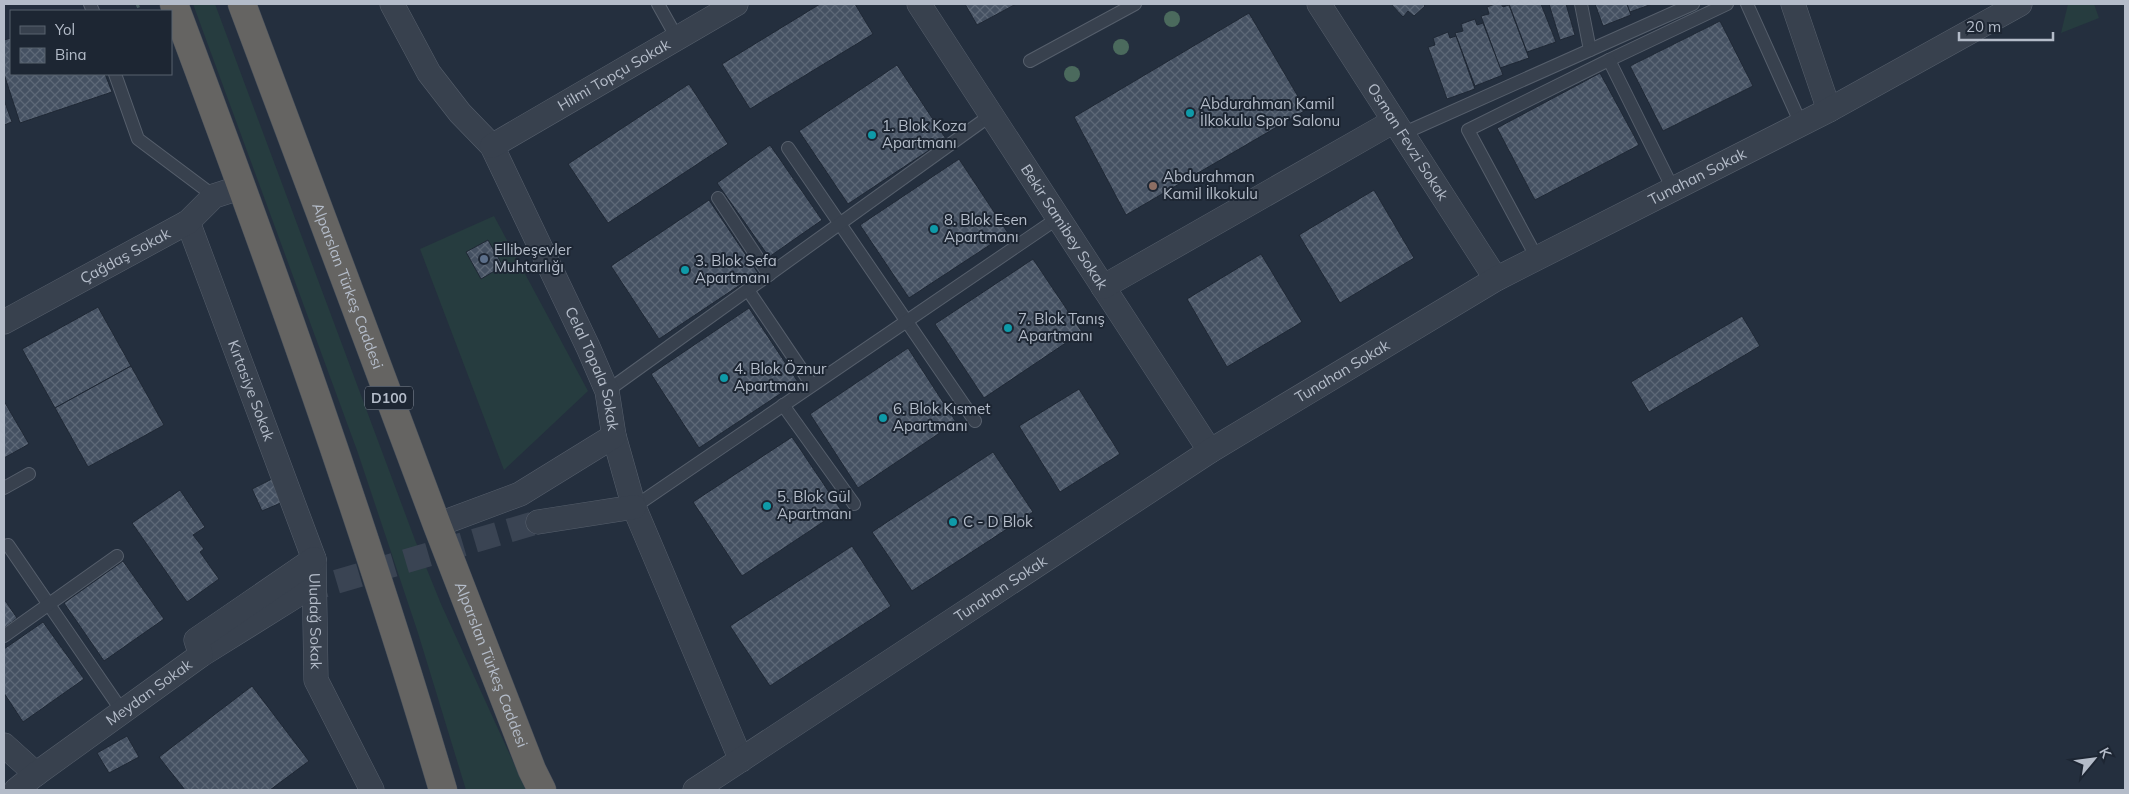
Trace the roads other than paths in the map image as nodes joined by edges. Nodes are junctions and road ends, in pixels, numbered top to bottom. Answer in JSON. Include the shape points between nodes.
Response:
{"nodes":[{"id":1,"x":174,"y":4,"type":"edge"},
{"id":2,"x":242,"y":4,"type":"edge"},
{"id":3,"x":392,"y":4,"type":"edge"},
{"id":4,"x":658,"y":4,"type":"edge"},
{"id":5,"x":736,"y":4,"type":"edge"},
{"id":6,"x":919,"y":4,"type":"edge"},
{"id":7,"x":1135,"y":4,"type":"edge"},
{"id":8,"x":1319,"y":4,"type":"edge"},
{"id":9,"x":1582,"y":4,"type":"edge"},
{"id":10,"x":1693,"y":4,"type":"edge"},
{"id":11,"x":1727,"y":4,"type":"edge"},
{"id":12,"x":1747,"y":4,"type":"edge"},
{"id":13,"x":1792,"y":4,"type":"edge"},
{"id":14,"x":2020,"y":4,"type":"edge"},
{"id":15,"x":1986,"y":12,"type":"edge"},
{"id":16,"x":677,"y":38,"type":"junction"},
{"id":17,"x":1590,"y":50,"type":"junction"},
{"id":18,"x":1609,"y":60,"type":"junction"},
{"id":19,"x":1030,"y":61,"type":"dead end"},
{"id":20,"x":115,"y":75,"type":"edge"},
{"id":21,"x":1829,"y":110,"type":"junction"},
{"id":22,"x":991,"y":115,"type":"junction"},
{"id":23,"x":1801,"y":124,"type":"junction"},
{"id":24,"x":1398,"y":128,"type":"junction"},
{"id":25,"x":492,"y":146,"type":"junction"},
{"id":26,"x":788,"y":148,"type":"dead end"},
{"id":27,"x":242,"y":186,"type":"junction"},
{"id":28,"x":1673,"y":189,"type":"junction"},
{"id":29,"x":214,"y":196,"type":"junction"},
{"id":30,"x":718,"y":198,"type":"dead end"},
{"id":31,"x":1058,"y":218,"type":"junction"},
{"id":32,"x":188,"y":222,"type":"junction"},
{"id":33,"x":840,"y":224,"type":"junction"},
{"id":34,"x":1537,"y":258,"type":"junction"},
{"id":35,"x":769,"y":275,"type":"junction"},
{"id":36,"x":1496,"y":279,"type":"junction"},
{"id":37,"x":1103,"y":287,"type":"junction"},
{"id":38,"x":748,"y":290,"type":"junction"},
{"id":39,"x":6,"y":317,"type":"edge"},
{"id":40,"x":906,"y":321,"type":"junction"},
{"id":41,"x":812,"y":386,"type":"junction"},
{"id":42,"x":606,"y":391,"type":"junction"},
{"id":43,"x":783,"y":405,"type":"junction"},
{"id":44,"x":975,"y":422,"type":"dead end"},
{"id":45,"x":614,"y":436,"type":"junction"},
{"id":46,"x":1210,"y":451,"type":"junction"},
{"id":47,"x":29,"y":474,"type":"dead end"},
{"id":48,"x":4,"y":488,"type":"edge"},
{"id":49,"x":854,"y":504,"type":"dead end"},
{"id":50,"x":634,"y":507,"type":"junction"},
{"id":51,"x":538,"y":522,"type":"tunnel mouth"},
{"id":52,"x":437,"y":526,"type":"junction"},
{"id":53,"x":8,"y":546,"type":"dead end"},
{"id":54,"x":117,"y":556,"type":"dead end"},
{"id":55,"x":314,"y":559,"type":"junction"},
{"id":56,"x":302,"y":592,"type":"tunnel mouth"},
{"id":57,"x":49,"y":604,"type":"junction"},
{"id":58,"x":4,"y":636,"type":"edge"},
{"id":59,"x":202,"y":655,"type":"junction"},
{"id":60,"x":122,"y":711,"type":"junction"},
{"id":61,"x":4,"y":745,"type":"edge"},
{"id":62,"x":740,"y":760,"type":"junction"},
{"id":63,"x":36,"y":774,"type":"junction"},
{"id":64,"x":16,"y":790,"type":"edge"},
{"id":65,"x":372,"y":790,"type":"edge"},
{"id":66,"x":443,"y":790,"type":"edge"},
{"id":67,"x":542,"y":790,"type":"edge"},
{"id":68,"x":695,"y":790,"type":"edge"}],
"edges":[{"from":1,"to":27,"type":"highway"},
{"from":2,"to":52,"type":"highway","name":"Alparslan Türkeş Caddesi","number":"D100"},
{"from":3,"to":25,"type":"street","name":"Celal Topala Sokak","via":[[429,73],[460,113]]},
{"from":4,"to":16,"type":"lane"},
{"from":5,"to":16,"type":"street","name":"Hilmi Topçu Sokak"},
{"from":6,"to":22,"type":"street","name":"Bekir Samibey Sokak"},
{"from":7,"to":19,"type":"lane"},
{"from":8,"to":24,"type":"street","name":"Osman Fevzi Sokak"},
{"from":9,"to":17,"type":"lane"},
{"from":10,"to":17,"type":"lane"},
{"from":11,"to":18,"type":"lane"},
{"from":12,"to":23,"type":"lane"},
{"from":13,"to":21,"type":"street"},
{"from":14,"to":15,"type":"street","name":"Tunahan Sokak"},
{"from":15,"to":21,"type":"street","name":"Tunahan Sokak"},
{"from":16,"to":25,"type":"street","name":"Hilmi Topçu Sokak"},
{"from":17,"to":24,"type":"lane"},
{"from":18,"to":28,"type":"lane"},
{"from":18,"to":34,"type":"lane","via":[[1468,130]]},
{"from":20,"to":29,"type":"lane","via":[[138,139]]},
{"from":21,"to":23,"type":"street","name":"Tunahan Sokak"},
{"from":22,"to":31,"type":"street","name":"Bekir Samibey Sokak"},
{"from":22,"to":33,"type":"lane"},
{"from":23,"to":28,"type":"street","name":"Tunahan Sokak"},
{"from":24,"to":36,"type":"street","name":"Osman Fevzi Sokak"},
{"from":24,"to":37,"type":"street"},
{"from":25,"to":42,"type":"street","name":"Celal Topala Sokak"},
{"from":26,"to":33,"type":"lane"},
{"from":27,"to":29,"type":"street","name":"Çağdaş Sokak"},
{"from":27,"to":66,"type":"highway","via":[[389,615]]},
{"from":28,"to":34,"type":"street","name":"Tunahan Sokak"},
{"from":29,"to":32,"type":"street","name":"Çağdaş Sokak"},
{"from":30,"to":35,"type":"lane"},
{"from":31,"to":37,"type":"street","name":"Bekir Samibey Sokak"},
{"from":31,"to":40,"type":"lane"},
{"from":32,"to":39,"type":"street","name":"Çağdaş Sokak"},
{"from":32,"to":55,"type":"street","name":"Kırtasiye Sokak"},
{"from":33,"to":35,"type":"lane"},
{"from":33,"to":40,"type":"lane"},
{"from":34,"to":36,"type":"street","name":"Tunahan Sokak"},
{"from":35,"to":38,"type":"lane"},
{"from":36,"to":46,"type":"street","name":"Tunahan Sokak"},
{"from":37,"to":46,"type":"street","name":"Bekir Samibey Sokak"},
{"from":38,"to":41,"type":"lane"},
{"from":38,"to":42,"type":"lane"},
{"from":40,"to":41,"type":"lane"},
{"from":40,"to":44,"type":"lane"},
{"from":41,"to":43,"type":"lane"},
{"from":42,"to":45,"type":"street","name":"Celal Topala Sokak"},
{"from":43,"to":49,"type":"lane"},
{"from":43,"to":50,"type":"lane"},
{"from":45,"to":50,"type":"street","name":"Celal Topala Sokak"},
{"from":45,"to":52,"type":"street","via":[[520,494]]},
{"from":46,"to":62,"type":"street","name":"Tunahan Sokak"},
{"from":47,"to":48,"type":"lane"},
{"from":50,"to":51,"type":"street"},
{"from":50,"to":62,"type":"street","name":"Celal Topala Sokak"},
{"from":52,"to":67,"type":"highway","name":"Alparslan Türkeş Caddesi","number":"D100"},
{"from":53,"to":57,"type":"lane"},
{"from":54,"to":57,"type":"lane"},
{"from":55,"to":59,"type":"street","name":"Meydan Sokak","via":[[196,640]]},
{"from":55,"to":65,"type":"street","name":"Uludağ Sokak","via":[[316,680]]},
{"from":56,"to":59,"type":"street"},
{"from":57,"to":58,"type":"lane"},
{"from":57,"to":60,"type":"lane"},
{"from":59,"to":60,"type":"street","name":"Meydan Sokak"},
{"from":60,"to":63,"type":"street","name":"Meydan Sokak"},
{"from":61,"to":63,"type":"street"},
{"from":62,"to":68,"type":"street","name":"Tunahan Sokak"},
{"from":63,"to":64,"type":"street","name":"Meydan Sokak"}]}
